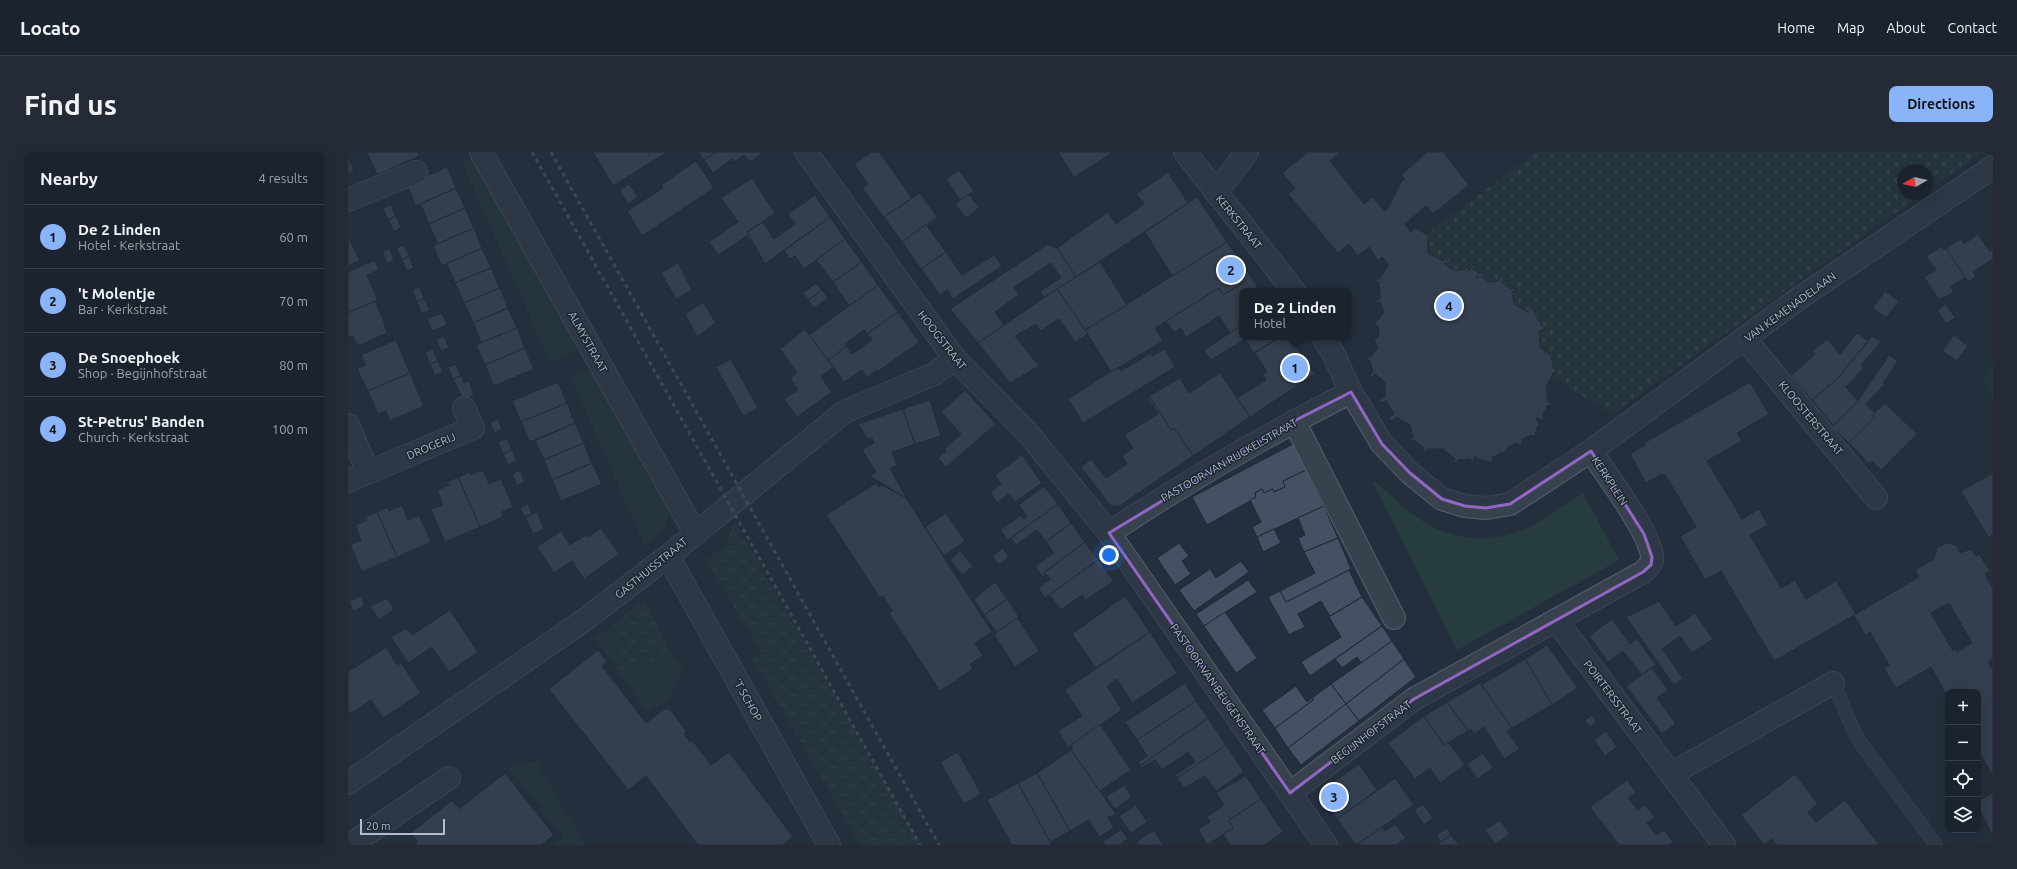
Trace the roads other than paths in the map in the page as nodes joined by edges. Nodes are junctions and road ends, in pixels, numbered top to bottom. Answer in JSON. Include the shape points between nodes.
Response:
{"nodes":[{"id":1,"x":481,"y":152,"type":"edge"},
{"id":2,"x":806,"y":152,"type":"edge"},
{"id":3,"x":1185,"y":152,"type":"edge"},
{"id":4,"x":1247,"y":152,"type":"edge"},
{"id":5,"x":1993,"y":167,"type":"edge"},
{"id":6,"x":416,"y":172,"type":"dead end"},
{"id":7,"x":1216,"y":193,"type":"junction"},
{"id":8,"x":348,"y":200,"type":"edge"},
{"id":9,"x":1292,"y":288,"type":"edge"},
{"id":10,"x":1745,"y":339,"type":"junction"},
{"id":11,"x":1325,"y":340,"type":"edge"},
{"id":12,"x":955,"y":359,"type":"junction"},
{"id":13,"x":1352,"y":392,"type":"junction"},
{"id":14,"x":464,"y":408,"type":"dead end"},
{"id":15,"x":1294,"y":421,"type":"junction"},
{"id":16,"x":348,"y":425,"type":"edge"},
{"id":17,"x":1591,"y":451,"type":"junction"},
{"id":18,"x":368,"y":472,"type":"junction"},
{"id":19,"x":348,"y":481,"type":"edge"},
{"id":20,"x":1876,"y":498,"type":"dead end"},
{"id":21,"x":695,"y":533,"type":"junction"},
{"id":22,"x":1109,"y":533,"type":"junction"},
{"id":23,"x":668,"y":556,"type":"junction"},
{"id":24,"x":1394,"y":618,"type":"dead end"},
{"id":25,"x":1556,"y":620,"type":"junction"},
{"id":26,"x":1456,"y":676,"type":"joint"},
{"id":27,"x":1833,"y":683,"type":"joint"},
{"id":28,"x":1671,"y":774,"type":"junction"},
{"id":29,"x":449,"y":778,"type":"dead end"},
{"id":30,"x":348,"y":783,"type":"edge"},
{"id":31,"x":1290,"y":793,"type":"junction"},
{"id":32,"x":350,"y":845,"type":"edge"},
{"id":33,"x":829,"y":845,"type":"edge"},
{"id":34,"x":1326,"y":845,"type":"edge"},
{"id":35,"x":1724,"y":845,"type":"edge"},
{"id":36,"x":1936,"y":845,"type":"edge"}],
"edges":[{"from":1,"to":21,"type":"street","name":"ALMYSTRAAT"},
{"from":2,"to":12,"type":"street","name":"HOOGSTRAAT"},
{"from":3,"to":7,"type":"street","name":"KERKSTRAAT"},
{"from":4,"to":7,"type":"street"},
{"from":5,"to":10,"type":"street","name":"VAN KEMENADELAAN"},
{"from":6,"to":8,"type":"street"},
{"from":7,"to":9,"type":"street","name":"KERKSTRAAT"},
{"from":10,"to":17,"type":"street","name":"VAN KEMENADELAAN"},
{"from":10,"to":20,"type":"street","name":"KLOOSTERSTRAAT"},
{"from":11,"to":13,"type":"street"},
{"from":12,"to":21,"type":"street","name":"GASTHUISSTRAAT","via":[[934,374],[844,412]]},
{"from":12,"to":22,"type":"street","name":"HOOGSTRAAT","via":[[1027,432]]},
{"from":13,"to":15,"type":"street","name":"PASTOOR VAN RIJCKELSTRAAT"},
{"from":13,"to":17,"type":"street","name":"KERKPLEIN","via":[[1382,444],[1410,473],[1442,499],[1465,506],[1486,508],[1510,504]]},
{"from":14,"to":18,"type":"street","name":"DROGERIJ","via":[[473,428]]},
{"from":15,"to":22,"type":"street","name":"PASTOOR VAN RIJCKELSTRAAT"},
{"from":15,"to":24,"type":"street"},
{"from":16,"to":18,"type":"street"},
{"from":17,"to":25,"type":"street","name":"KERKPLEIN","via":[[1644,534],[1652,557],[1651,565],[1643,572]]},
{"from":18,"to":19,"type":"street","name":"DROGERIJ"},
{"from":21,"to":23,"type":"street","name":"GASTHUISSTRAAT"},
{"from":22,"to":31,"type":"street","name":"PASTOOR VAN BEUGENSTRAAT"},
{"from":23,"to":30,"type":"street","name":"GASTHUISSTRAAT","via":[[583,621]]},
{"from":23,"to":33,"type":"street","name":"'T SCHOP"},
{"from":25,"to":26,"type":"street","name":"KERKPLEIN"},
{"from":25,"to":28,"type":"street","name":"POIRTERSSTRAAT"},
{"from":26,"to":31,"type":"street","name":"BEGIJNHOFSTRAAT","via":[[1414,699]]},
{"from":27,"to":28,"type":"street"},
{"from":27,"to":36,"type":"lane","via":[[1857,738]]},
{"from":28,"to":35,"type":"street","name":"POIRTERSSTRAAT"},
{"from":29,"to":32,"type":"street"},
{"from":31,"to":34,"type":"street","name":"PASTOOR VAN BEUGENSTRAAT"}]}
